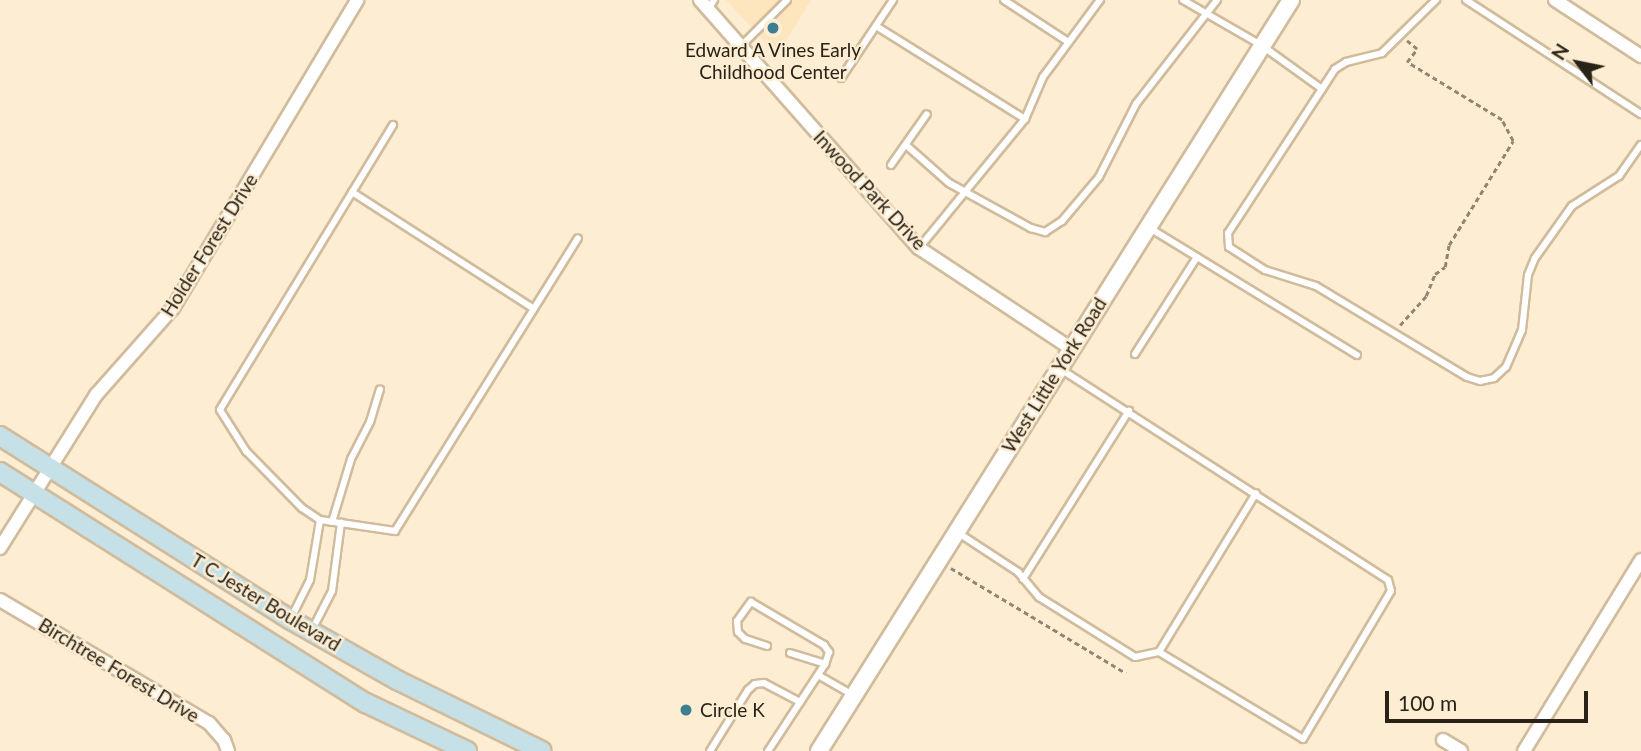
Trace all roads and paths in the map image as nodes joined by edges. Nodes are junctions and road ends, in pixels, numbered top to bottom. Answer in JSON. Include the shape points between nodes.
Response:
{"nodes":[{"id":1,"x":357,"y":0,"type":"edge"},
{"id":2,"x":787,"y":0,"type":"edge"},
{"id":3,"x":893,"y":0,"type":"edge"},
{"id":4,"x":1004,"y":0,"type":"edge"},
{"id":5,"x":1100,"y":0,"type":"edge"},
{"id":6,"x":1183,"y":0,"type":"edge"},
{"id":7,"x":1217,"y":0,"type":"edge"},
{"id":8,"x":1291,"y":0,"type":"edge"},
{"id":9,"x":1436,"y":0,"type":"edge"},
{"id":10,"x":1466,"y":0,"type":"edge"},
{"id":11,"x":1555,"y":0,"type":"edge"},
{"id":12,"x":707,"y":3,"type":"edge"},
{"id":13,"x":1207,"y":15,"type":"junction"},
{"id":14,"x":876,"y":26,"type":"junction"},
{"id":15,"x":1400,"y":36,"type":"junction"},
{"id":16,"x":1067,"y":41,"type":"junction"},
{"id":17,"x":1261,"y":45,"type":"junction"},
{"id":18,"x":740,"y":46,"type":"junction"},
{"id":19,"x":1641,"y":56,"type":"edge"},
{"id":20,"x":841,"y":78,"type":"dead end"},
{"id":21,"x":1322,"y":89,"type":"junction"},
{"id":22,"x":927,"y":114,"type":"dead end"},
{"id":23,"x":1641,"y":114,"type":"edge"},
{"id":24,"x":1025,"y":119,"type":"junction"},
{"id":25,"x":393,"y":125,"type":"dead end"},
{"id":26,"x":906,"y":145,"type":"junction"},
{"id":27,"x":1641,"y":145,"type":"edge"},
{"id":28,"x":891,"y":165,"type":"dead end"},
{"id":29,"x":966,"y":191,"type":"junction"},
{"id":30,"x":352,"y":192,"type":"junction"},
{"id":31,"x":1146,"y":226,"type":"junction"},
{"id":32,"x":578,"y":238,"type":"dead end"},
{"id":33,"x":919,"y":247,"type":"junction"},
{"id":34,"x":1197,"y":257,"type":"junction"},
{"id":35,"x":534,"y":309,"type":"junction"},
{"id":36,"x":1394,"y":333,"type":"junction"},
{"id":37,"x":1069,"y":348,"type":"junction"},
{"id":38,"x":1135,"y":354,"type":"dead end"},
{"id":39,"x":1357,"y":355,"type":"dead end"},
{"id":40,"x":1058,"y":367,"type":"junction"},
{"id":41,"x":380,"y":390,"type":"dead end"},
{"id":42,"x":1129,"y":411,"type":"junction"},
{"id":43,"x":0,"y":436,"type":"edge"},
{"id":44,"x":51,"y":467,"type":"junction"},
{"id":45,"x":0,"y":472,"type":"edge"},
{"id":46,"x":34,"y":492,"type":"junction"},
{"id":47,"x":1255,"y":493,"type":"junction"},
{"id":48,"x":320,"y":520,"type":"junction"},
{"id":49,"x":331,"y":522,"type":"junction"},
{"id":50,"x":341,"y":523,"type":"junction"},
{"id":51,"x":957,"y":532,"type":"junction"},
{"id":52,"x":0,"y":548,"type":"edge"},
{"id":53,"x":1641,"y":560,"type":"edge"},
{"id":54,"x":940,"y":561,"type":"junction"},
{"id":55,"x":1023,"y":579,"type":"junction"},
{"id":56,"x":0,"y":600,"type":"edge"},
{"id":57,"x":290,"y":620,"type":"junction"},
{"id":58,"x":311,"y":631,"type":"junction"},
{"id":59,"x":273,"y":646,"type":"junction"},
{"id":60,"x":767,"y":646,"type":"dead end"},
{"id":61,"x":1160,"y":652,"type":"junction"},
{"id":62,"x":789,"y":653,"type":"dead end"},
{"id":63,"x":825,"y":664,"type":"junction"},
{"id":64,"x":1126,"y":673,"type":"dead end"},
{"id":65,"x":818,"y":675,"type":"junction"},
{"id":66,"x":854,"y":695,"type":"junction"},
{"id":67,"x":800,"y":702,"type":"junction"},
{"id":68,"x":1443,"y":740,"type":"dead end"},
{"id":69,"x":523,"y":746,"type":"edge"},
{"id":70,"x":228,"y":751,"type":"edge"},
{"id":71,"x":467,"y":751,"type":"edge"},
{"id":72,"x":542,"y":751,"type":"edge"},
{"id":73,"x":710,"y":751,"type":"edge"},
{"id":74,"x":768,"y":751,"type":"edge"},
{"id":75,"x":819,"y":751,"type":"edge"},
{"id":76,"x":1461,"y":751,"type":"edge"},
{"id":77,"x":1524,"y":751,"type":"edge"}],
"edges":[{"from":1,"to":44,"type":"street","name":"Holder Forest Drive","via":[[173,308],[108,380]]},
{"from":2,"to":18,"type":"lane"},
{"from":3,"to":14,"type":"lane"},
{"from":4,"to":16,"type":"lane"},
{"from":5,"to":16,"type":"lane"},
{"from":6,"to":13,"type":"lane"},
{"from":7,"to":13,"type":"lane"},
{"from":8,"to":17,"type":"street","name":"West Little York Road"},
{"from":9,"to":15,"type":"lane"},
{"from":10,"to":23,"type":"lane"},
{"from":11,"to":19,"type":"street"},
{"from":12,"to":18,"type":"street","name":"Inwood Park Drive"},
{"from":13,"to":17,"type":"lane"},
{"from":13,"to":29,"type":"lane","via":[[1136,104],[1099,177],[1062,221],[1045,232],[1038,230]]},
{"from":14,"to":20,"type":"lane"},
{"from":14,"to":24,"type":"lane"},
{"from":15,"to":21,"type":"lane","via":[[1382,53],[1335,69]]},
{"from":15,"to":36,"type":"path","via":[[1417,49],[1407,62],[1502,120],[1513,141],[1449,245],[1445,267]]},
{"from":16,"to":24,"type":"lane"},
{"from":17,"to":21,"type":"lane"},
{"from":17,"to":31,"type":"street","name":"West Little York Road"},
{"from":18,"to":33,"type":"street","name":"Inwood Park Drive"},
{"from":21,"to":36,"type":"lane","via":[[1228,233],[1229,247],[1265,270],[1316,286]]},
{"from":22,"to":26,"type":"lane"},
{"from":24,"to":29,"type":"lane"},
{"from":25,"to":30,"type":"lane"},
{"from":26,"to":28,"type":"lane"},
{"from":26,"to":29,"type":"lane","via":[[949,183]]},
{"from":27,"to":36,"type":"lane","via":[[1619,176],[1572,206],[1535,258],[1528,275],[1522,330],[1506,367],[1494,378],[1480,381],[1467,377]]},
{"from":29,"to":33,"type":"lane"},
{"from":30,"to":35,"type":"lane"},
{"from":30,"to":48,"type":"lane","via":[[220,410],[246,451]]},
{"from":31,"to":34,"type":"lane"},
{"from":31,"to":37,"type":"street","name":"West Little York Road"},
{"from":32,"to":35,"type":"lane"},
{"from":33,"to":37,"type":"street","name":"Inwood Park Drive"},
{"from":34,"to":38,"type":"lane"},
{"from":34,"to":39,"type":"lane"},
{"from":35,"to":50,"type":"lane","via":[[395,531]]},
{"from":37,"to":40,"type":"street","name":"West Little York Road"},
{"from":40,"to":42,"type":"lane"},
{"from":40,"to":51,"type":"street","name":"West Little York Road"},
{"from":41,"to":49,"type":"lane"},
{"from":42,"to":47,"type":"lane"},
{"from":42,"to":55,"type":"lane"},
{"from":43,"to":44,"type":"main road","name":"T C Jester Boulevard"},
{"from":44,"to":46,"type":"street","name":"Holder Forest Drive"},
{"from":44,"to":57,"type":"main road","name":"T C Jester Boulevard"},
{"from":45,"to":46,"type":"main road","name":"T C Jester Boulevard"},
{"from":46,"to":52,"type":"street","name":"Holder Forest Drive"},
{"from":46,"to":59,"type":"main road","name":"T C Jester Boulevard"},
{"from":47,"to":61,"type":"lane"},
{"from":47,"to":61,"type":"lane","via":[[1388,579],[1391,592],[1303,739]]},
{"from":48,"to":49,"type":"lane"},
{"from":48,"to":57,"type":"lane","via":[[310,579]]},
{"from":49,"to":50,"type":"lane"},
{"from":50,"to":58,"type":"lane","via":[[332,591]]},
{"from":51,"to":54,"type":"street","name":"West Little York Road"},
{"from":51,"to":55,"type":"lane"},
{"from":53,"to":77,"type":"street"},
{"from":54,"to":64,"type":"path"},
{"from":54,"to":66,"type":"street","name":"West Little York Road"},
{"from":55,"to":61,"type":"lane","via":[[1039,597],[1135,657]]},
{"from":56,"to":70,"type":"street","name":"Birchtree Forest Drive","via":[[209,723]]},
{"from":57,"to":58,"type":"main road","name":"T C Jester Boulevard"},
{"from":57,"to":59,"type":"main road"},
{"from":58,"to":69,"type":"main road","name":"T C Jester Boulevard"},
{"from":59,"to":71,"type":"main road","name":"T C Jester Boulevard","via":[[366,703]]},
{"from":60,"to":63,"type":"lane","via":[[738,632],[737,621],[751,601],[824,645],[829,652]]},
{"from":62,"to":63,"type":"lane"},
{"from":63,"to":65,"type":"lane"},
{"from":65,"to":66,"type":"lane"},
{"from":65,"to":67,"type":"lane"},
{"from":66,"to":75,"type":"street","name":"West Little York Road"},
{"from":67,"to":73,"type":"lane","via":[[764,683],[755,684]]},
{"from":67,"to":74,"type":"lane"},
{"from":68,"to":76,"type":"street"},
{"from":69,"to":72,"type":"main road","name":"T C Jester Boulevard"}]}
